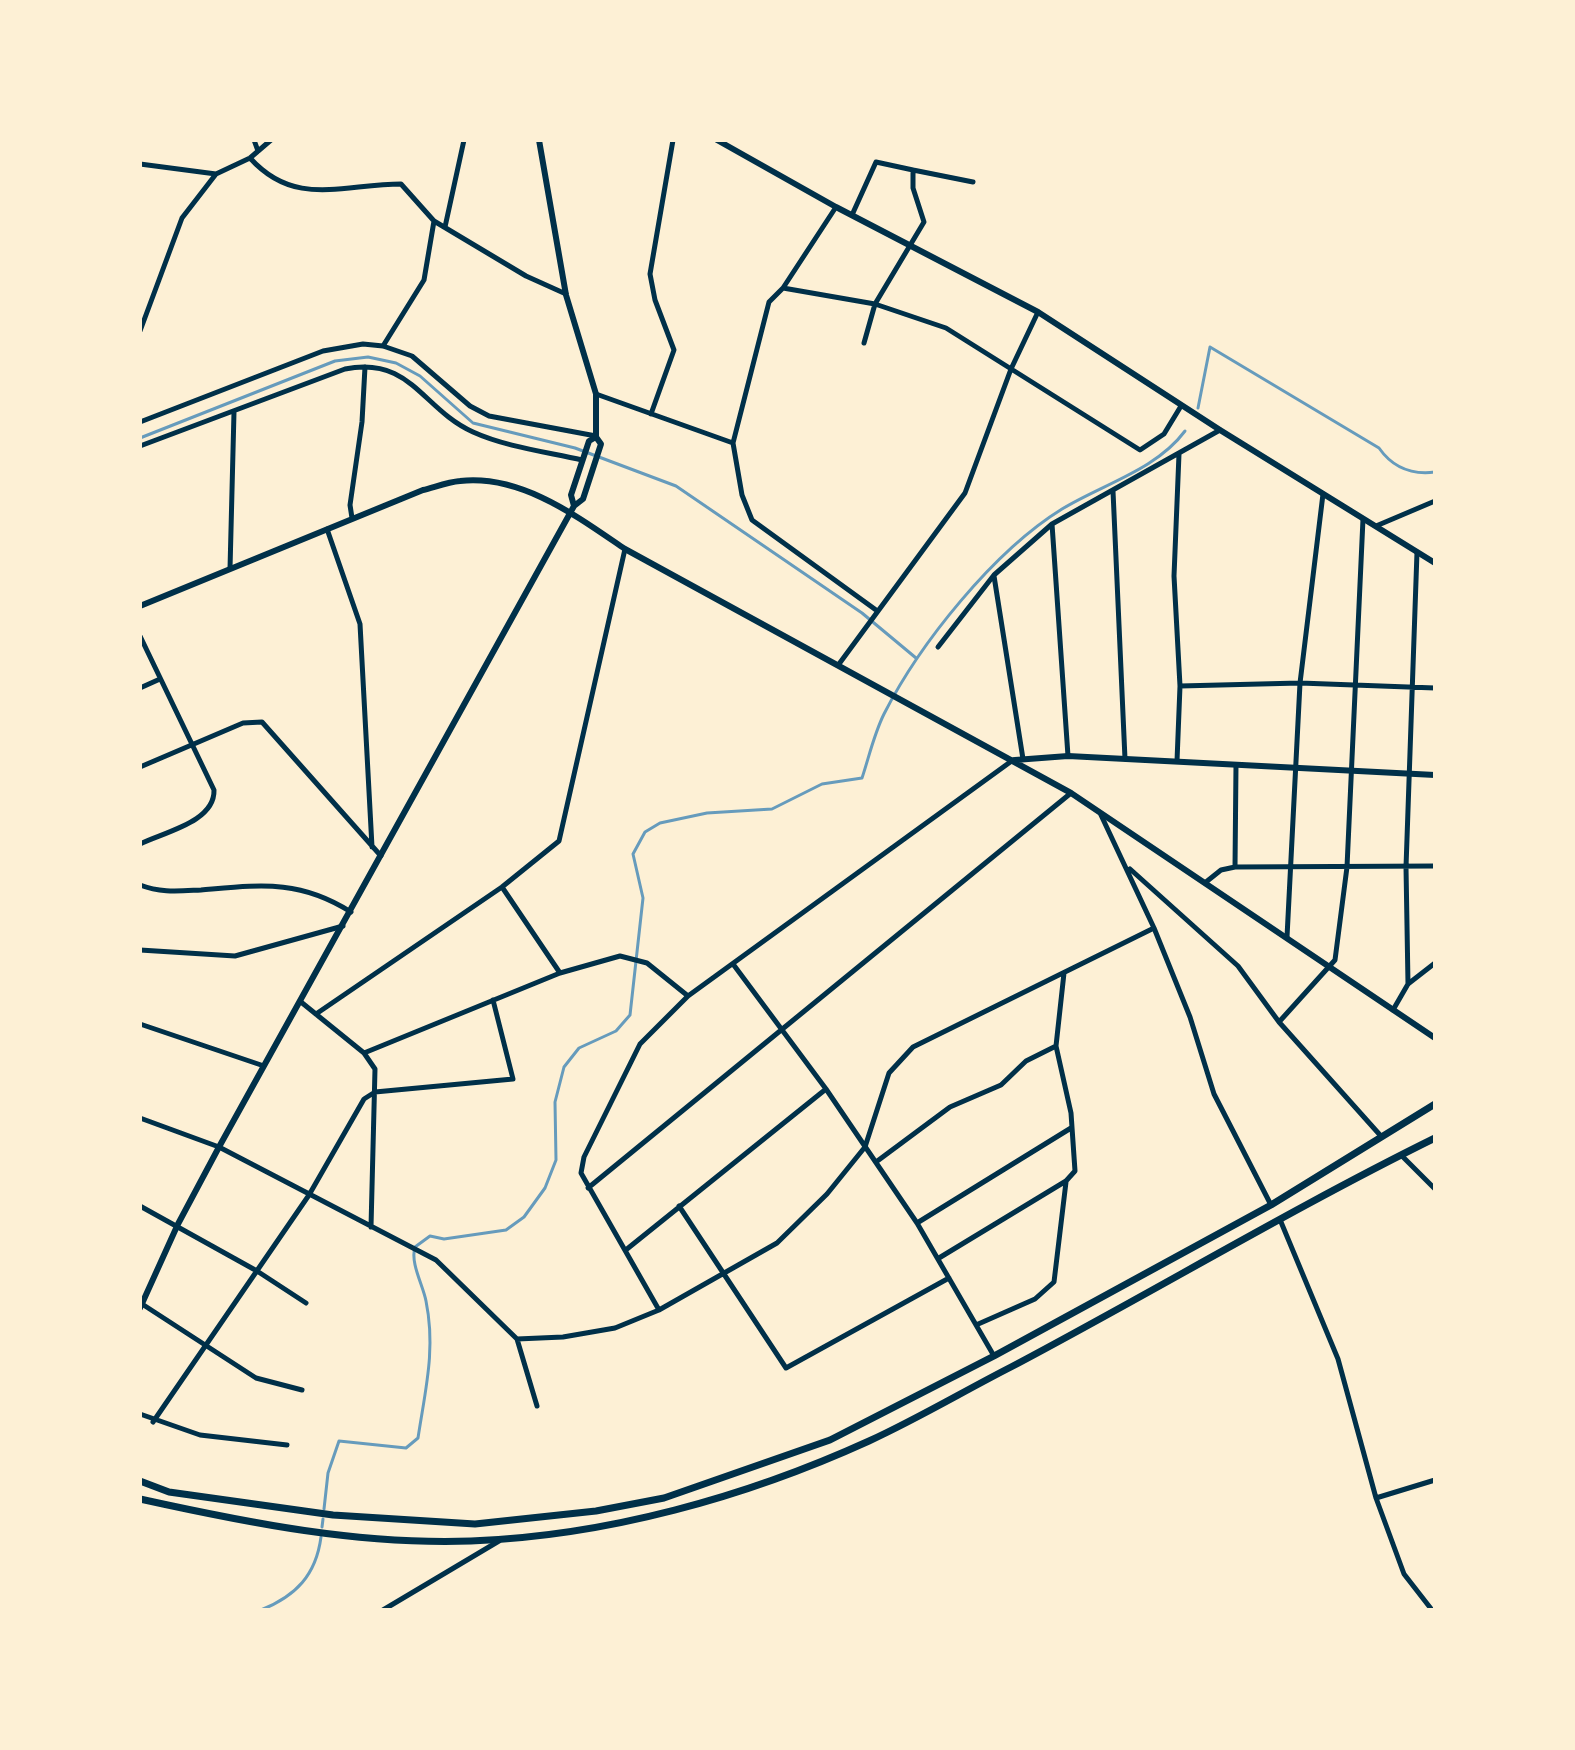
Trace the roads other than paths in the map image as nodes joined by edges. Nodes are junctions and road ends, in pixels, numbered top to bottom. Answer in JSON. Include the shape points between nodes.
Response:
{"nodes":[{"id":1,"x":254,"y":140,"type":"edge"},
{"id":2,"x":271,"y":140,"type":"edge"},
{"id":3,"x":464,"y":140,"type":"edge"},
{"id":4,"x":539,"y":140,"type":"edge"},
{"id":5,"x":673,"y":140,"type":"edge"},
{"id":6,"x":717,"y":140,"type":"edge"},
{"id":7,"x":258,"y":151,"type":"junction"},
{"id":8,"x":250,"y":158,"type":"junction"},
{"id":9,"x":140,"y":164,"type":"edge"},
{"id":10,"x":913,"y":170,"type":"junction"},
{"id":11,"x":216,"y":174,"type":"junction"},
{"id":12,"x":973,"y":182,"type":"dead end"},
{"id":13,"x":836,"y":207,"type":"junction"},
{"id":14,"x":852,"y":215,"type":"junction"},
{"id":15,"x":434,"y":221,"type":"junction"},
{"id":16,"x":445,"y":227,"type":"junction"},
{"id":17,"x":909,"y":243,"type":"junction"},
{"id":18,"x":783,"y":288,"type":"junction"},
{"id":19,"x":566,"y":295,"type":"junction"},
{"id":20,"x":875,"y":304,"type":"junction"},
{"id":21,"x":1038,"y":312,"type":"junction"},
{"id":22,"x":143,"y":314,"type":"edge"},
{"id":23,"x":140,"y":331,"type":"edge"},
{"id":24,"x":864,"y":343,"type":"dead end"},
{"id":25,"x":383,"y":346,"type":"junction"},
{"id":26,"x":365,"y":367,"type":"junction"},
{"id":27,"x":1011,"y":369,"type":"junction"},
{"id":28,"x":596,"y":394,"type":"junction"},
{"id":29,"x":1183,"y":407,"type":"junction"},
{"id":30,"x":234,"y":412,"type":"junction"},
{"id":31,"x":651,"y":414,"type":"junction"},
{"id":32,"x":140,"y":422,"type":"edge"},
{"id":33,"x":1220,"y":430,"type":"junction"},
{"id":34,"x":596,"y":437,"type":"junction"},
{"id":35,"x":733,"y":443,"type":"junction"},
{"id":36,"x":140,"y":446,"type":"edge"},
{"id":37,"x":1179,"y":453,"type":"junction"},
{"id":38,"x":583,"y":458,"type":"junction"},
{"id":39,"x":1113,"y":491,"type":"junction"},
{"id":40,"x":1323,"y":494,"type":"junction"},
{"id":41,"x":1435,"y":501,"type":"edge"},
{"id":42,"x":572,"y":509,"type":"junction"},
{"id":43,"x":352,"y":518,"type":"junction"},
{"id":44,"x":1363,"y":519,"type":"junction"},
{"id":45,"x":1052,"y":524,"type":"junction"},
{"id":46,"x":1376,"y":526,"type":"junction"},
{"id":47,"x":327,"y":529,"type":"junction"},
{"id":48,"x":625,"y":549,"type":"junction"},
{"id":49,"x":1417,"y":552,"type":"junction"},
{"id":50,"x":1435,"y":563,"type":"edge"},
{"id":51,"x":230,"y":569,"type":"junction"},
{"id":52,"x":994,"y":575,"type":"junction"},
{"id":53,"x":140,"y":606,"type":"edge"},
{"id":54,"x":875,"y":611,"type":"junction"},
{"id":55,"x":140,"y":636,"type":"edge"},
{"id":56,"x":938,"y":647,"type":"dead end"},
{"id":57,"x":839,"y":664,"type":"junction"},
{"id":58,"x":160,"y":679,"type":"junction"},
{"id":59,"x":1300,"y":683,"type":"junction"},
{"id":60,"x":1354,"y":683,"type":"junction"},
{"id":61,"x":1180,"y":686,"type":"junction"},
{"id":62,"x":1414,"y":686,"type":"junction"},
{"id":63,"x":140,"y":688,"type":"edge"},
{"id":64,"x":1435,"y":688,"type":"edge"},
{"id":65,"x":191,"y":743,"type":"junction"},
{"id":66,"x":1068,"y":756,"type":"junction"},
{"id":67,"x":1023,"y":759,"type":"junction"},
{"id":68,"x":1125,"y":759,"type":"junction"},
{"id":69,"x":1013,"y":760,"type":"junction"},
{"id":70,"x":1177,"y":761,"type":"junction"},
{"id":71,"x":1236,"y":765,"type":"junction"},
{"id":72,"x":140,"y":767,"type":"edge"},
{"id":73,"x":1295,"y":767,"type":"junction"},
{"id":74,"x":1352,"y":771,"type":"junction"},
{"id":75,"x":1408,"y":774,"type":"junction"},
{"id":76,"x":1435,"y":775,"type":"edge"},
{"id":77,"x":1071,"y":793,"type":"junction"},
{"id":78,"x":1099,"y":810,"type":"junction"},
{"id":79,"x":140,"y":844,"type":"edge"},
{"id":80,"x":372,"y":847,"type":"junction"},
{"id":81,"x":383,"y":857,"type":"junction"},
{"id":82,"x":1126,"y":866,"type":"junction"},
{"id":83,"x":1435,"y":866,"type":"edge"},
{"id":84,"x":1235,"y":867,"type":"junction"},
{"id":85,"x":1290,"y":867,"type":"junction"},
{"id":86,"x":1347,"y":867,"type":"junction"},
{"id":87,"x":1406,"y":867,"type":"junction"},
{"id":88,"x":1206,"y":882,"type":"junction"},
{"id":89,"x":140,"y":885,"type":"edge"},
{"id":90,"x":502,"y":887,"type":"junction"},
{"id":91,"x":351,"y":912,"type":"junction"},
{"id":92,"x":344,"y":926,"type":"junction"},
{"id":93,"x":1154,"y":928,"type":"junction"},
{"id":94,"x":1287,"y":937,"type":"junction"},
{"id":95,"x":140,"y":950,"type":"edge"},
{"id":96,"x":1435,"y":963,"type":"edge"},
{"id":97,"x":733,"y":964,"type":"junction"},
{"id":98,"x":1330,"y":967,"type":"junction"},
{"id":99,"x":560,"y":973,"type":"junction"},
{"id":100,"x":1064,"y":973,"type":"junction"},
{"id":101,"x":1408,"y":984,"type":"junction"},
{"id":102,"x":688,"y":996,"type":"junction"},
{"id":103,"x":493,"y":1000,"type":"junction"},
{"id":104,"x":301,"y":1002,"type":"junction"},
{"id":105,"x":1393,"y":1010,"type":"junction"},
{"id":106,"x":316,"y":1014,"type":"junction"},
{"id":107,"x":1279,"y":1022,"type":"junction"},
{"id":108,"x":140,"y":1024,"type":"edge"},
{"id":109,"x":781,"y":1028,"type":"junction"},
{"id":110,"x":1435,"y":1038,"type":"edge"},
{"id":111,"x":1056,"y":1046,"type":"junction"},
{"id":112,"x":364,"y":1053,"type":"junction"},
{"id":113,"x":265,"y":1066,"type":"junction"},
{"id":114,"x":826,"y":1089,"type":"junction"},
{"id":115,"x":375,"y":1092,"type":"junction"},
{"id":116,"x":1435,"y":1104,"type":"edge"},
{"id":117,"x":140,"y":1118,"type":"edge"},
{"id":118,"x":1071,"y":1128,"type":"junction"},
{"id":119,"x":1380,"y":1135,"type":"junction"},
{"id":120,"x":1435,"y":1138,"type":"edge"},
{"id":121,"x":219,"y":1147,"type":"junction"},
{"id":122,"x":865,"y":1147,"type":"junction"},
{"id":123,"x":1401,"y":1155,"type":"junction"},
{"id":124,"x":876,"y":1162,"type":"junction"},
{"id":125,"x":1066,"y":1181,"type":"junction"},
{"id":126,"x":588,"y":1188,"type":"junction"},
{"id":127,"x":1435,"y":1189,"type":"edge"},
{"id":128,"x":309,"y":1195,"type":"junction"},
{"id":129,"x":1271,"y":1205,"type":"junction"},
{"id":130,"x":140,"y":1206,"type":"edge"},
{"id":131,"x":679,"y":1206,"type":"junction"},
{"id":132,"x":1281,"y":1222,"type":"junction"},
{"id":133,"x":917,"y":1223,"type":"junction"},
{"id":134,"x":178,"y":1224,"type":"junction"},
{"id":135,"x":371,"y":1227,"type":"junction"},
{"id":136,"x":627,"y":1249,"type":"junction"},
{"id":137,"x":939,"y":1258,"type":"junction"},
{"id":138,"x":257,"y":1271,"type":"junction"},
{"id":139,"x":725,"y":1275,"type":"junction"},
{"id":140,"x":949,"y":1278,"type":"junction"},
{"id":141,"x":306,"y":1303,"type":"dead end"},
{"id":142,"x":141,"y":1306,"type":"edge"},
{"id":143,"x":659,"y":1310,"type":"junction"},
{"id":144,"x":976,"y":1325,"type":"junction"},
{"id":145,"x":517,"y":1339,"type":"junction"},
{"id":146,"x":205,"y":1345,"type":"junction"},
{"id":147,"x":994,"y":1356,"type":"junction"},
{"id":148,"x":302,"y":1390,"type":"dead end"},
{"id":149,"x":537,"y":1406,"type":"dead end"},
{"id":150,"x":140,"y":1414,"type":"edge"},
{"id":151,"x":153,"y":1422,"type":"junction"},
{"id":152,"x":287,"y":1445,"type":"dead end"},
{"id":153,"x":1435,"y":1480,"type":"edge"},
{"id":154,"x":140,"y":1481,"type":"edge"},
{"id":155,"x":1376,"y":1498,"type":"junction"},
{"id":156,"x":140,"y":1499,"type":"edge"},
{"id":157,"x":502,"y":1538,"type":"junction"},
{"id":158,"x":383,"y":1610,"type":"edge"},
{"id":159,"x":1432,"y":1610,"type":"edge"}],
"edges":[{"from":1,"to":7,"type":"street"},
{"from":2,"to":7,"type":"street"},
{"from":3,"to":16,"type":"street"},
{"from":4,"to":19,"type":"street"},
{"from":5,"to":31,"type":"street","via":[[650,274],[674,350]]},
{"from":6,"to":13,"type":"street"},
{"from":7,"to":8,"type":"street"},
{"from":8,"to":11,"type":"street"},
{"from":8,"to":15,"type":"street","via":[[270,178],[311,192],[401,184]]},
{"from":9,"to":11,"type":"street"},
{"from":10,"to":12,"type":"street"},
{"from":10,"to":14,"type":"street","via":[[876,162]]},
{"from":10,"to":17,"type":"street","via":[[924,222]]},
{"from":11,"to":22,"type":"street","via":[[182,218]]},
{"from":13,"to":14,"type":"street"},
{"from":13,"to":18,"type":"street"},
{"from":14,"to":17,"type":"street"},
{"from":15,"to":16,"type":"street"},
{"from":15,"to":25,"type":"street","via":[[424,280]]},
{"from":16,"to":19,"type":"street"},
{"from":17,"to":20,"type":"street"},
{"from":17,"to":21,"type":"street"},
{"from":18,"to":20,"type":"street"},
{"from":18,"to":35,"type":"street","via":[[769,302]]},
{"from":19,"to":28,"type":"street"},
{"from":20,"to":24,"type":"street"},
{"from":20,"to":27,"type":"street","via":[[946,328]]},
{"from":21,"to":27,"type":"street"},
{"from":21,"to":29,"type":"street"},
{"from":22,"to":23,"type":"street"},
{"from":25,"to":32,"type":"street","via":[[333,348]]},
{"from":25,"to":34,"type":"street","via":[[421,362],[489,416]]},
{"from":26,"to":30,"type":"street","via":[[345,369]]},
{"from":26,"to":38,"type":"street","via":[[401,375],[476,434]]},
{"from":26,"to":43,"type":"street"},
{"from":27,"to":29,"type":"street","via":[[1140,450],[1164,434]]},
{"from":27,"to":54,"type":"street","via":[[965,493]]},
{"from":28,"to":31,"type":"street"},
{"from":28,"to":34,"type":"street"},
{"from":29,"to":33,"type":"street"},
{"from":30,"to":36,"type":"street"},
{"from":30,"to":51,"type":"street"},
{"from":31,"to":35,"type":"street"},
{"from":33,"to":37,"type":"street"},
{"from":33,"to":40,"type":"street"},
{"from":34,"to":38,"type":"street"},
{"from":34,"to":42,"type":"street","via":[[601,444],[583,499]]},
{"from":35,"to":54,"type":"street","via":[[752,520]]},
{"from":37,"to":39,"type":"street"},
{"from":37,"to":61,"type":"street","via":[[1174,576]]},
{"from":38,"to":42,"type":"street"},
{"from":39,"to":45,"type":"street"},
{"from":39,"to":68,"type":"street"},
{"from":40,"to":44,"type":"street"},
{"from":40,"to":59,"type":"street"},
{"from":41,"to":46,"type":"street"},
{"from":42,"to":43,"type":"street","via":[[519,488],[461,481]]},
{"from":42,"to":48,"type":"street"},
{"from":42,"to":81,"type":"street"},
{"from":43,"to":47,"type":"street"},
{"from":44,"to":46,"type":"street"},
{"from":44,"to":60,"type":"street"},
{"from":45,"to":52,"type":"street"},
{"from":45,"to":66,"type":"street"},
{"from":46,"to":49,"type":"street"},
{"from":47,"to":51,"type":"street"},
{"from":47,"to":80,"type":"street","via":[[360,624]]},
{"from":48,"to":57,"type":"street"},
{"from":48,"to":90,"type":"street","via":[[559,841]]},
{"from":49,"to":50,"type":"street"},
{"from":49,"to":62,"type":"street"},
{"from":51,"to":53,"type":"street"},
{"from":52,"to":56,"type":"street"},
{"from":52,"to":67,"type":"street"},
{"from":54,"to":57,"type":"street"},
{"from":55,"to":58,"type":"street"},
{"from":57,"to":69,"type":"street"},
{"from":58,"to":63,"type":"street"},
{"from":58,"to":65,"type":"street"},
{"from":59,"to":60,"type":"street"},
{"from":59,"to":61,"type":"street"},
{"from":59,"to":73,"type":"street"},
{"from":60,"to":62,"type":"street"},
{"from":60,"to":74,"type":"street"},
{"from":61,"to":70,"type":"street"},
{"from":62,"to":64,"type":"street"},
{"from":62,"to":75,"type":"street"},
{"from":65,"to":72,"type":"street"},
{"from":65,"to":79,"type":"street","via":[[214,790],[212,805],[201,816]]},
{"from":65,"to":80,"type":"street","via":[[249,720],[262,722]]},
{"from":66,"to":67,"type":"street"},
{"from":66,"to":68,"type":"street"},
{"from":67,"to":69,"type":"street"},
{"from":68,"to":70,"type":"street"},
{"from":69,"to":77,"type":"street"},
{"from":69,"to":97,"type":"street"},
{"from":70,"to":71,"type":"street"},
{"from":71,"to":73,"type":"street"},
{"from":71,"to":84,"type":"street"},
{"from":73,"to":74,"type":"street"},
{"from":73,"to":85,"type":"street"},
{"from":74,"to":75,"type":"street"},
{"from":74,"to":86,"type":"street"},
{"from":75,"to":76,"type":"street"},
{"from":75,"to":87,"type":"street"},
{"from":77,"to":78,"type":"street"},
{"from":77,"to":109,"type":"street"},
{"from":78,"to":82,"type":"street"},
{"from":78,"to":88,"type":"street"},
{"from":80,"to":81,"type":"street"},
{"from":81,"to":91,"type":"street"},
{"from":82,"to":93,"type":"street"},
{"from":82,"to":107,"type":"street","via":[[1238,966]]},
{"from":83,"to":87,"type":"street"},
{"from":84,"to":85,"type":"street"},
{"from":84,"to":88,"type":"street"},
{"from":85,"to":86,"type":"street"},
{"from":85,"to":94,"type":"street"},
{"from":86,"to":87,"type":"street"},
{"from":86,"to":98,"type":"street"},
{"from":87,"to":101,"type":"street"},
{"from":88,"to":94,"type":"street"},
{"from":89,"to":91,"type":"street","via":[[159,892],[299,887]]},
{"from":90,"to":99,"type":"street"},
{"from":90,"to":106,"type":"street"},
{"from":91,"to":92,"type":"street"},
{"from":92,"to":95,"type":"street","via":[[235,956]]},
{"from":92,"to":104,"type":"street"},
{"from":93,"to":100,"type":"street"},
{"from":93,"to":129,"type":"street","via":[[1214,1094]]},
{"from":94,"to":98,"type":"street"},
{"from":96,"to":101,"type":"street"},
{"from":97,"to":102,"type":"street"},
{"from":97,"to":109,"type":"street"},
{"from":98,"to":105,"type":"street"},
{"from":98,"to":107,"type":"street"},
{"from":99,"to":102,"type":"street","via":[[620,956],[647,963]]},
{"from":99,"to":103,"type":"street"},
{"from":100,"to":111,"type":"street"},
{"from":100,"to":122,"type":"street","via":[[913,1047],[889,1073]]},
{"from":101,"to":105,"type":"street"},
{"from":102,"to":126,"type":"street","via":[[640,1044],[584,1157],[581,1173]]},
{"from":103,"to":112,"type":"street"},
{"from":103,"to":115,"type":"street","via":[[513,1079]]},
{"from":104,"to":106,"type":"street"},
{"from":104,"to":113,"type":"street"},
{"from":105,"to":110,"type":"street"},
{"from":106,"to":112,"type":"street"},
{"from":107,"to":119,"type":"street"},
{"from":108,"to":113,"type":"street"},
{"from":109,"to":114,"type":"street"},
{"from":109,"to":126,"type":"street"},
{"from":111,"to":118,"type":"street"},
{"from":111,"to":124,"type":"street","via":[[1026,1061],[1001,1085],[950,1107]]},
{"from":112,"to":115,"type":"street","via":[[375,1069]]},
{"from":113,"to":121,"type":"street"},
{"from":114,"to":122,"type":"street"},
{"from":114,"to":131,"type":"street"},
{"from":115,"to":128,"type":"street","via":[[364,1099]]},
{"from":115,"to":135,"type":"street"},
{"from":116,"to":119,"type":"main road"},
{"from":117,"to":121,"type":"street"},
{"from":118,"to":125,"type":"street","via":[[1075,1171]]},
{"from":118,"to":133,"type":"street"},
{"from":119,"to":129,"type":"main road"},
{"from":120,"to":123,"type":"main road"},
{"from":121,"to":128,"type":"street"},
{"from":121,"to":134,"type":"street"},
{"from":122,"to":124,"type":"street"},
{"from":122,"to":139,"type":"street","via":[[777,1243]]},
{"from":123,"to":127,"type":"street"},
{"from":123,"to":132,"type":"main road"},
{"from":124,"to":133,"type":"street"},
{"from":125,"to":137,"type":"street"},
{"from":125,"to":144,"type":"street","via":[[1054,1282],[1035,1299]]},
{"from":126,"to":136,"type":"street"},
{"from":128,"to":135,"type":"street"},
{"from":128,"to":138,"type":"street"},
{"from":129,"to":147,"type":"main road"},
{"from":130,"to":134,"type":"street"},
{"from":131,"to":136,"type":"street"},
{"from":131,"to":139,"type":"street"},
{"from":132,"to":155,"type":"street","via":[[1338,1359]]},
{"from":132,"to":157,"type":"main road","via":[[869,1441],[761,1483],[670,1510],[540,1536]]},
{"from":133,"to":137,"type":"street"},
{"from":134,"to":138,"type":"street"},
{"from":134,"to":142,"type":"street"},
{"from":135,"to":145,"type":"street","via":[[436,1260]]},
{"from":136,"to":143,"type":"street"},
{"from":137,"to":140,"type":"street"},
{"from":138,"to":141,"type":"street"},
{"from":138,"to":146,"type":"street"},
{"from":139,"to":140,"type":"street","via":[[786,1368]]},
{"from":139,"to":143,"type":"street"},
{"from":140,"to":144,"type":"street"},
{"from":142,"to":146,"type":"street"},
{"from":143,"to":145,"type":"street","via":[[615,1328]]},
{"from":144,"to":147,"type":"street"},
{"from":145,"to":149,"type":"street"},
{"from":146,"to":148,"type":"street","via":[[256,1378]]},
{"from":146,"to":151,"type":"street"},
{"from":147,"to":154,"type":"main road","via":[[830,1440],[664,1498],[596,1511],[475,1524],[349,1516],[169,1492]]},
{"from":150,"to":151,"type":"street"},
{"from":151,"to":152,"type":"street","via":[[200,1435]]},
{"from":153,"to":155,"type":"street"},
{"from":155,"to":159,"type":"street","via":[[1404,1574]]},
{"from":156,"to":157,"type":"main road","via":[[257,1525],[392,1541]]},
{"from":157,"to":158,"type":"street"}]}
